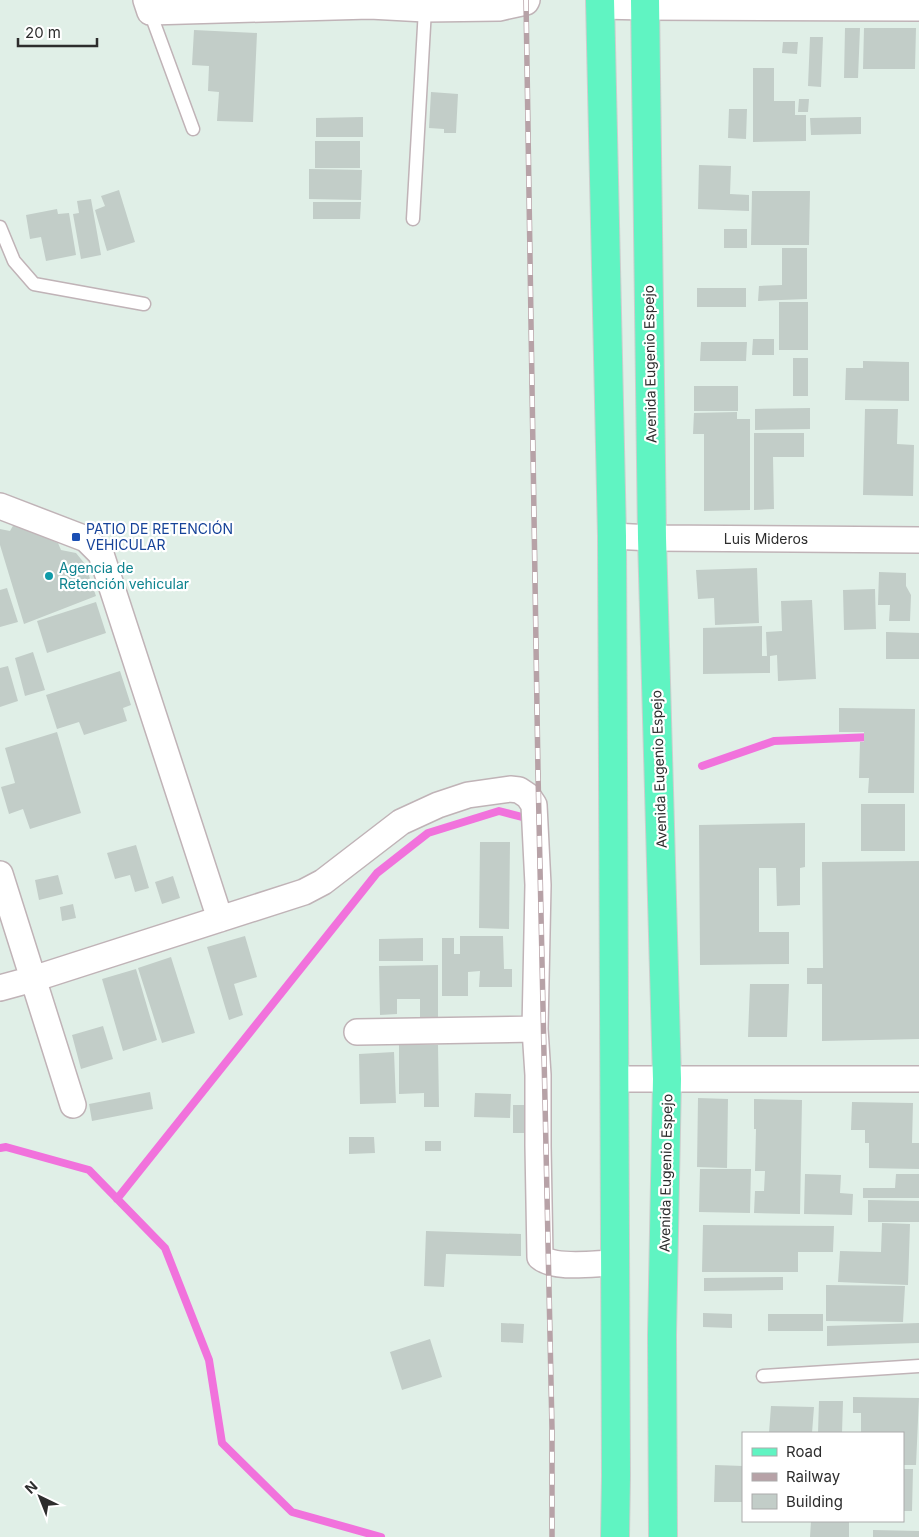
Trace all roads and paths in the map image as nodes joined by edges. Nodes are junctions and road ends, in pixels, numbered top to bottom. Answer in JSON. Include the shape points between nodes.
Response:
{"nodes":[{"id":1,"x":527,"y":0,"type":"edge"},
{"id":2,"x":369,"y":3,"type":"edge"},
{"id":3,"x":600,"y":3,"type":"edge"},
{"id":4,"x":645,"y":4,"type":"edge"},
{"id":5,"x":148,"y":6,"type":"edge"},
{"id":6,"x":425,"y":8,"type":"junction"},
{"id":7,"x":919,"y":8,"type":"edge"},
{"id":8,"x":193,"y":129,"type":"dead end"},
{"id":9,"x":413,"y":219,"type":"dead end"},
{"id":10,"x":0,"y":227,"type":"edge"},
{"id":11,"x":144,"y":304,"type":"dead end"},
{"id":12,"x":0,"y":506,"type":"edge"},
{"id":13,"x":612,"y":536,"type":"junction"},
{"id":14,"x":652,"y":538,"type":"junction"},
{"id":15,"x":919,"y":540,"type":"edge"},
{"id":16,"x":0,"y":874,"type":"edge"},
{"id":17,"x":220,"y":919,"type":"junction"},
{"id":18,"x":33,"y":979,"type":"junction"},
{"id":19,"x":0,"y":988,"type":"edge"},
{"id":20,"x":536,"y":1029,"type":"junction"},
{"id":21,"x":357,"y":1032,"type":"dead end"},
{"id":22,"x":614,"y":1079,"type":"junction"},
{"id":23,"x":667,"y":1079,"type":"junction"},
{"id":24,"x":919,"y":1079,"type":"edge"},
{"id":25,"x":73,"y":1105,"type":"dead end"},
{"id":26,"x":616,"y":1263,"type":"junction"},
{"id":27,"x":919,"y":1366,"type":"edge"},
{"id":28,"x":763,"y":1376,"type":"dead end"},
{"id":29,"x":614,"y":1537,"type":"edge"},
{"id":30,"x":664,"y":1537,"type":"edge"}],
"edges":[{"from":1,"to":6,"type":"street","via":[[499,8]]},
{"from":2,"to":5,"type":"street"},
{"from":2,"to":6,"type":"street"},
{"from":3,"to":4,"type":"street"},
{"from":3,"to":13,"type":"main road"},
{"from":4,"to":7,"type":"street"},
{"from":4,"to":14,"type":"main road","name":"Avenida Eugenio Espejo"},
{"from":5,"to":8,"type":"lane"},
{"from":6,"to":9,"type":"lane"},
{"from":10,"to":11,"type":"lane","via":[[14,261],[34,284]]},
{"from":12,"to":17,"type":"street","via":[[86,539],[100,554]]},
{"from":13,"to":14,"type":"street","name":"Luis Mideros"},
{"from":13,"to":22,"type":"main road"},
{"from":14,"to":15,"type":"street","name":"Luis Mideros"},
{"from":14,"to":23,"type":"main road","name":"Avenida Eugenio Espejo"},
{"from":16,"to":18,"type":"street"},
{"from":17,"to":18,"type":"street"},
{"from":17,"to":20,"type":"street","via":[[304,892],[401,822],[438,805],[468,795],[519,790],[534,805],[537,834]]},
{"from":18,"to":19,"type":"street"},
{"from":18,"to":25,"type":"street"},
{"from":20,"to":21,"type":"street"},
{"from":20,"to":26,"type":"street","via":[[540,1257],[548,1262],[567,1264]]},
{"from":22,"to":23,"type":"street"},
{"from":22,"to":26,"type":"main road"},
{"from":23,"to":24,"type":"street"},
{"from":23,"to":30,"type":"main road","name":"Avenida Eugenio Espejo","via":[[662,1335]]},
{"from":26,"to":29,"type":"main road"},
{"from":27,"to":28,"type":"lane"}]}
